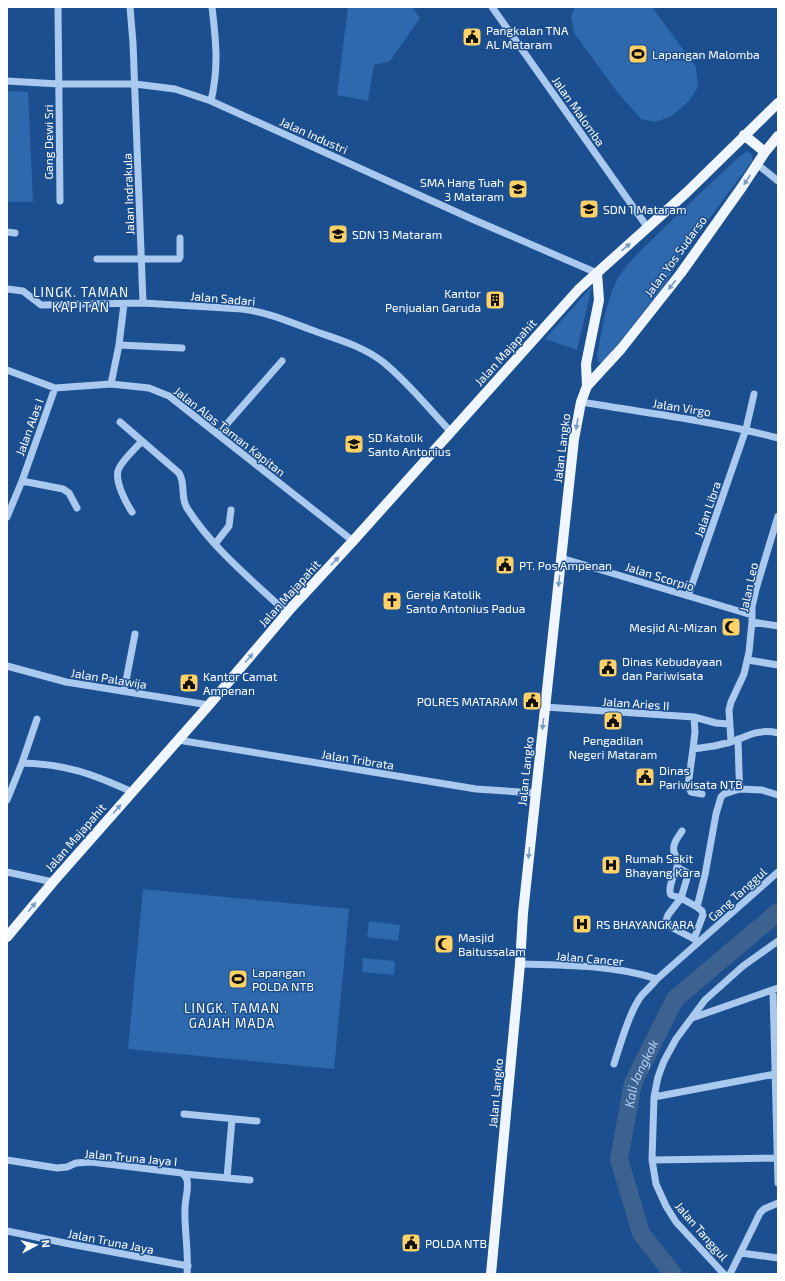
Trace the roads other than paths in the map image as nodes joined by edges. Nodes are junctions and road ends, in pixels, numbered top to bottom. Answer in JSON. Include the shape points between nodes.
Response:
{"nodes":[{"id":1,"x":58,"y":7,"type":"edge"},
{"id":2,"x":130,"y":7,"type":"edge"},
{"id":3,"x":212,"y":7,"type":"edge"},
{"id":4,"x":492,"y":7,"type":"edge"},
{"id":5,"x":7,"y":81,"type":"edge"},
{"id":6,"x":59,"y":84,"type":"junction"},
{"id":7,"x":135,"y":84,"type":"junction"},
{"id":8,"x":210,"y":101,"type":"junction"},
{"id":9,"x":778,"y":103,"type":"edge"},
{"id":10,"x":744,"y":135,"type":"junction"},
{"id":11,"x":778,"y":136,"type":"edge"},
{"id":12,"x":765,"y":152,"type":"junction"},
{"id":13,"x":757,"y":164,"type":"junction"},
{"id":14,"x":778,"y":181,"type":"edge"},
{"id":15,"x":60,"y":201,"type":"dead end"},
{"id":16,"x":648,"y":228,"type":"junction"},
{"id":17,"x":7,"y":232,"type":"edge"},
{"id":18,"x":15,"y":232,"type":"dead end"},
{"id":19,"x":180,"y":238,"type":"dead end"},
{"id":20,"x":97,"y":259,"type":"dead end"},
{"id":21,"x":141,"y":259,"type":"junction"},
{"id":22,"x":597,"y":273,"type":"junction"},
{"id":23,"x":7,"y":289,"type":"edge"},
{"id":24,"x":143,"y":303,"type":"junction"},
{"id":25,"x":124,"y":304,"type":"junction"},
{"id":26,"x":119,"y":345,"type":"junction"},
{"id":27,"x":182,"y":348,"type":"dead end"},
{"id":28,"x":282,"y":361,"type":"dead end"},
{"id":29,"x":8,"y":373,"type":"edge"},
{"id":30,"x":111,"y":384,"type":"junction"},
{"id":31,"x":587,"y":386,"type":"junction"},
{"id":32,"x":55,"y":388,"type":"junction"},
{"id":33,"x":754,"y":394,"type":"dead end"},
{"id":34,"x":581,"y":402,"type":"junction"},
{"id":35,"x":120,"y":422,"type":"dead end"},
{"id":36,"x":746,"y":430,"type":"junction"},
{"id":37,"x":451,"y":432,"type":"junction"},
{"id":38,"x":218,"y":434,"type":"junction"},
{"id":39,"x":778,"y":438,"type":"edge"},
{"id":40,"x":142,"y":441,"type":"junction"},
{"id":41,"x":22,"y":481,"type":"junction"},
{"id":42,"x":77,"y":508,"type":"dead end"},
{"id":43,"x":231,"y":510,"type":"dead end"},
{"id":44,"x":132,"y":512,"type":"dead end"},
{"id":45,"x":778,"y":516,"type":"edge"},
{"id":46,"x":7,"y":517,"type":"edge"},
{"id":47,"x":775,"y":539,"type":"edge"},
{"id":48,"x":353,"y":541,"type":"junction"},
{"id":49,"x":215,"y":544,"type":"junction"},
{"id":50,"x":561,"y":558,"type":"junction"},
{"id":51,"x":688,"y":596,"type":"junction"},
{"id":52,"x":287,"y":613,"type":"junction"},
{"id":53,"x":752,"y":618,"type":"junction"},
{"id":54,"x":778,"y":626,"type":"edge"},
{"id":55,"x":135,"y":634,"type":"dead end"},
{"id":56,"x":748,"y":660,"type":"junction"},
{"id":57,"x":778,"y":665,"type":"edge"},
{"id":58,"x":7,"y":666,"type":"edge"},
{"id":59,"x":124,"y":691,"type":"junction"},
{"id":60,"x":209,"y":705,"type":"junction"},
{"id":61,"x":545,"y":707,"type":"junction"},
{"id":62,"x":694,"y":717,"type":"junction"},
{"id":63,"x":37,"y":720,"type":"dead end"},
{"id":64,"x":729,"y":724,"type":"junction"},
{"id":65,"x":778,"y":733,"type":"edge"},
{"id":66,"x":738,"y":739,"type":"junction"},
{"id":67,"x":178,"y":740,"type":"junction"},
{"id":68,"x":731,"y":742,"type":"junction"},
{"id":69,"x":693,"y":749,"type":"junction"},
{"id":70,"x":22,"y":763,"type":"junction"},
{"id":71,"x":740,"y":789,"type":"junction"},
{"id":72,"x":132,"y":792,"type":"junction"},
{"id":73,"x":536,"y":793,"type":"junction"},
{"id":74,"x":702,"y":794,"type":"dead end"},
{"id":75,"x":778,"y":795,"type":"edge"},
{"id":76,"x":7,"y":800,"type":"edge"},
{"id":77,"x":682,"y":832,"type":"dead end"},
{"id":78,"x":677,"y":868,"type":"junction"},
{"id":79,"x":7,"y":872,"type":"edge"},
{"id":80,"x":778,"y":872,"type":"edge"},
{"id":81,"x":54,"y":882,"type":"junction"},
{"id":82,"x":680,"y":898,"type":"junction"},
{"id":83,"x":697,"y":907,"type":"junction"},
{"id":84,"x":7,"y":937,"type":"edge"},
{"id":85,"x":697,"y":940,"type":"junction"},
{"id":86,"x":778,"y":941,"type":"edge"},
{"id":87,"x":520,"y":964,"type":"junction"},
{"id":88,"x":657,"y":979,"type":"junction"},
{"id":89,"x":775,"y":990,"type":"edge"},
{"id":90,"x":692,"y":1018,"type":"junction"},
{"id":91,"x":614,"y":1064,"type":"dead end"},
{"id":92,"x":774,"y":1074,"type":"junction"},
{"id":93,"x":654,"y":1097,"type":"junction"},
{"id":94,"x":184,"y":1114,"type":"dead end"},
{"id":95,"x":232,"y":1119,"type":"junction"},
{"id":96,"x":257,"y":1121,"type":"dead end"},
{"id":97,"x":777,"y":1158,"type":"junction"},
{"id":98,"x":7,"y":1160,"type":"edge"},
{"id":99,"x":652,"y":1160,"type":"junction"},
{"id":100,"x":184,"y":1174,"type":"junction"},
{"id":101,"x":227,"y":1178,"type":"junction"},
{"id":102,"x":250,"y":1180,"type":"dead end"},
{"id":103,"x":778,"y":1183,"type":"edge"},
{"id":104,"x":778,"y":1202,"type":"edge"},
{"id":105,"x":7,"y":1231,"type":"edge"},
{"id":106,"x":741,"y":1253,"type":"junction"},
{"id":107,"x":778,"y":1258,"type":"edge"},
{"id":108,"x":188,"y":1270,"type":"edge"},
{"id":109,"x":491,"y":1274,"type":"edge"},
{"id":110,"x":724,"y":1274,"type":"edge"},
{"id":111,"x":730,"y":1274,"type":"edge"}],
"edges":[{"from":1,"to":6,"type":"street","name":"Gang Dewi Sri"},
{"from":2,"to":7,"type":"street","name":"Jalan Indrakula"},
{"from":3,"to":8,"type":"street","via":[[216,48],[215,81]]},
{"from":4,"to":16,"type":"street","name":"Jalan Malomba"},
{"from":5,"to":6,"type":"street","name":"Jalan Industri"},
{"from":6,"to":7,"type":"street","name":"Jalan Industri"},
{"from":6,"to":15,"type":"street","name":"Gang Dewi Sri"},
{"from":7,"to":8,"type":"street","name":"Jalan Industri","via":[[174,89]]},
{"from":7,"to":21,"type":"street","name":"Jalan Indrakula"},
{"from":8,"to":22,"type":"street","name":"Jalan Industri"},
{"from":9,"to":10,"type":"main road"},
{"from":10,"to":12,"type":"main road"},
{"from":10,"to":16,"type":"main road"},
{"from":11,"to":12,"type":"main road","name":"Jalan Yos Sudarso"},
{"from":12,"to":13,"type":"main road","name":"Jalan Yos Sudarso"},
{"from":13,"to":14,"type":"street"},
{"from":13,"to":31,"type":"main road","name":"Jalan Yos Sudarso","one_way":true,"via":[[681,273],[621,349]]},
{"from":22,"to":16,"type":"main road","one_way":true},
{"from":17,"to":18,"type":"street"},
{"from":19,"to":21,"type":"street","via":[[178,259]]},
{"from":20,"to":21,"type":"street"},
{"from":21,"to":24,"type":"street","name":"Jalan Indrakula"},
{"from":22,"to":31,"type":"main road","name":"Jalan Langko","via":[[599,300],[586,364]]},
{"from":22,"to":37,"type":"main road","name":"Jalan Majapahit","via":[[579,288]]},
{"from":23,"to":25,"type":"street","name":"Jalan Sadari","via":[[23,291],[41,305]]},
{"from":24,"to":25,"type":"street","name":"Jalan Sadari"},
{"from":24,"to":37,"type":"street","name":"Jalan Sadari","via":[[256,311],[361,348],[383,362]]},
{"from":25,"to":26,"type":"street"},
{"from":26,"to":27,"type":"street"},
{"from":26,"to":30,"type":"street"},
{"from":28,"to":38,"type":"street"},
{"from":29,"to":32,"type":"street","name":"Jalan Alas Taman Kapitan"},
{"from":30,"to":32,"type":"street","name":"Jalan Alas Taman Kapitan"},
{"from":30,"to":38,"type":"street","name":"Jalan Alas Taman Kapitan","via":[[159,391]]},
{"from":31,"to":34,"type":"main road","name":"Jalan Langko"},
{"from":32,"to":41,"type":"street","name":"Jalan Alas I"},
{"from":33,"to":36,"type":"street","name":"Jalan Libra"},
{"from":34,"to":36,"type":"street","name":"Jalan Virgo"},
{"from":34,"to":50,"type":"main road","name":"Jalan Langko","one_way":true,"via":[[574,439]]},
{"from":35,"to":40,"type":"street"},
{"from":36,"to":39,"type":"street","name":"Jalan Virgo"},
{"from":36,"to":51,"type":"street","name":"Jalan Libra"},
{"from":37,"to":48,"type":"main road","name":"Jalan Majapahit"},
{"from":38,"to":48,"type":"street","name":"Jalan Alas Taman Kapitan"},
{"from":40,"to":44,"type":"street","via":[[117,472],[123,498]]},
{"from":40,"to":49,"type":"street","via":[[179,473],[186,507]]},
{"from":41,"to":42,"type":"street","via":[[63,489],[69,493]]},
{"from":41,"to":46,"type":"street","name":"Jalan Alas I"},
{"from":43,"to":49,"type":"street","via":[[229,526]]},
{"from":45,"to":47,"type":"street","name":"Jalan Leo"},
{"from":47,"to":53,"type":"street","name":"Jalan Leo","via":[[756,589]]},
{"from":52,"to":48,"type":"main road","name":"Jalan Majapahit","one_way":true},
{"from":49,"to":52,"type":"street"},
{"from":50,"to":51,"type":"street","name":"Jalan Scorpio"},
{"from":50,"to":61,"type":"main road","name":"Jalan Langko","one_way":true},
{"from":51,"to":53,"type":"street","name":"Jalan Scorpio"},
{"from":60,"to":52,"type":"main road","name":"Jalan Majapahit","one_way":true},
{"from":53,"to":54,"type":"street","name":"Jalan Scorpio"},
{"from":53,"to":56,"type":"street","name":"Jalan Leo"},
{"from":55,"to":59,"type":"street"},
{"from":56,"to":57,"type":"street"},
{"from":56,"to":64,"type":"street","name":"Jalan Leo","via":[[731,702]]},
{"from":58,"to":59,"type":"street","name":"Jalan Palawija","via":[[66,682]]},
{"from":59,"to":60,"type":"street","name":"Jalan Palawija"},
{"from":60,"to":67,"type":"main road","name":"Jalan Majapahit"},
{"from":61,"to":62,"type":"street","name":"Jalan Aries II"},
{"from":61,"to":73,"type":"main road","name":"Jalan Langko","one_way":true},
{"from":62,"to":64,"type":"street","name":"Jalan Aries II"},
{"from":62,"to":69,"type":"street"},
{"from":63,"to":70,"type":"street"},
{"from":64,"to":68,"type":"street","name":"Jalan Leo"},
{"from":65,"to":66,"type":"street","via":[[758,732]]},
{"from":66,"to":68,"type":"street"},
{"from":66,"to":71,"type":"street"},
{"from":67,"to":72,"type":"main road","name":"Jalan Majapahit"},
{"from":67,"to":73,"type":"street","name":"Jalan Tribrata","via":[[476,789]]},
{"from":68,"to":69,"type":"street"},
{"from":69,"to":74,"type":"street","via":[[688,786],[691,792]]},
{"from":70,"to":72,"type":"street","via":[[79,771]]},
{"from":70,"to":76,"type":"street"},
{"from":71,"to":75,"type":"street","via":[[758,789]]},
{"from":71,"to":83,"type":"street","via":[[721,797]]},
{"from":81,"to":72,"type":"main road","name":"Jalan Majapahit","one_way":true},
{"from":73,"to":87,"type":"main road","name":"Jalan Langko","one_way":true},
{"from":77,"to":78,"type":"street","via":[[674,846]]},
{"from":78,"to":82,"type":"street","via":[[688,874]]},
{"from":78,"to":82,"type":"street","via":[[669,892],[670,895]]},
{"from":79,"to":81,"type":"street"},
{"from":80,"to":85,"type":"street","name":"Gang Tanggul"},
{"from":84,"to":81,"type":"main road","name":"Jalan Majapahit","one_way":true},
{"from":82,"to":83,"type":"street"},
{"from":82,"to":85,"type":"street","via":[[665,922]]},
{"from":83,"to":85,"type":"street","via":[[703,915]]},
{"from":85,"to":88,"type":"street","name":"Gang Tanggul"},
{"from":86,"to":90,"type":"street","name":"Jalan Tanggul","via":[[721,985],[705,1000]]},
{"from":87,"to":88,"type":"street","name":"Jalan Cancer","via":[[580,966]]},
{"from":87,"to":109,"type":"main road","name":"Jalan Langko"},
{"from":88,"to":91,"type":"street","name":"Gang Tanggul","via":[[641,996]]},
{"from":89,"to":90,"type":"street"},
{"from":89,"to":92,"type":"street"},
{"from":90,"to":93,"type":"street","name":"Jalan Tanggul","via":[[664,1061]]},
{"from":92,"to":93,"type":"street"},
{"from":92,"to":97,"type":"street"},
{"from":93,"to":99,"type":"street","name":"Jalan Tanggul"},
{"from":94,"to":95,"type":"street"},
{"from":95,"to":96,"type":"street"},
{"from":95,"to":101,"type":"street"},
{"from":97,"to":99,"type":"street"},
{"from":97,"to":103,"type":"street"},
{"from":98,"to":100,"type":"street","name":"Jalan Truna Jaya I","via":[[57,1168],[91,1162],[178,1171]]},
{"from":99,"to":110,"type":"street","name":"Jalan Tanggul","via":[[656,1184],[676,1222]]},
{"from":100,"to":101,"type":"street"},
{"from":100,"to":108,"type":"street","name":"Jalan Truna Jaya I","via":[[187,1183],[185,1231]]},
{"from":101,"to":102,"type":"street"},
{"from":104,"to":106,"type":"street","via":[[760,1214]]},
{"from":105,"to":108,"type":"street","name":"Jalan Truna Jaya"},
{"from":106,"to":107,"type":"street"},
{"from":106,"to":111,"type":"street"}]}
